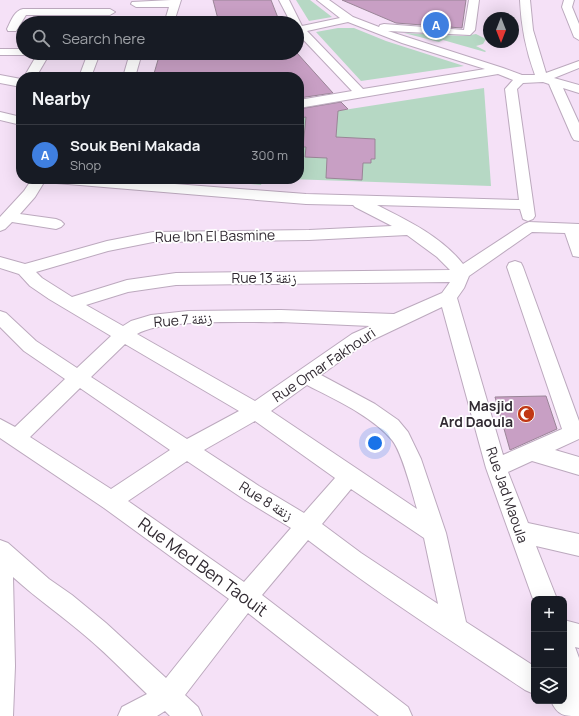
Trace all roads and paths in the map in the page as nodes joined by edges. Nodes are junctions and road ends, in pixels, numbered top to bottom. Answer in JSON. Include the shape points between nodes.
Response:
{"nodes":[{"id":1,"x":284,"y":0,"type":"edge"},
{"id":2,"x":322,"y":0,"type":"edge"},
{"id":3,"x":474,"y":0,"type":"edge"},
{"id":4,"x":525,"y":0,"type":"edge"},
{"id":5,"x":569,"y":0,"type":"edge"},
{"id":6,"x":36,"y":2,"type":"dead end"},
{"id":7,"x":176,"y":2,"type":"edge"},
{"id":8,"x":136,"y":4,"type":"dead end"},
{"id":9,"x":30,"y":12,"type":"junction"},
{"id":10,"x":20,"y":16,"type":"edge"},
{"id":11,"x":109,"y":16,"type":"edge"},
{"id":12,"x":172,"y":16,"type":"edge"},
{"id":13,"x":292,"y":16,"type":"edge"},
{"id":14,"x":349,"y":19,"type":"junction"},
{"id":15,"x":363,"y":25,"type":"junction"},
{"id":16,"x":304,"y":26,"type":"edge"},
{"id":17,"x":0,"y":28,"type":"edge"},
{"id":18,"x":16,"y":29,"type":"edge"},
{"id":19,"x":578,"y":30,"type":"edge"},
{"id":20,"x":304,"y":34,"type":"edge"},
{"id":21,"x":0,"y":52,"type":"edge"},
{"id":22,"x":16,"y":52,"type":"edge"},
{"id":23,"x":40,"y":60,"type":"edge"},
{"id":24,"x":91,"y":60,"type":"edge"},
{"id":25,"x":134,"y":60,"type":"edge"},
{"id":26,"x":579,"y":64,"type":"edge"},
{"id":27,"x":499,"y":70,"type":"junction"},
{"id":28,"x":33,"y":72,"type":"edge"},
{"id":29,"x":86,"y":72,"type":"edge"},
{"id":30,"x":130,"y":72,"type":"edge"},
{"id":31,"x":0,"y":79,"type":"edge"},
{"id":32,"x":520,"y":79,"type":"junction"},
{"id":33,"x":548,"y":80,"type":"junction"},
{"id":34,"x":16,"y":82,"type":"edge"},
{"id":35,"x":579,"y":89,"type":"edge"},
{"id":36,"x":360,"y":93,"type":"junction"},
{"id":37,"x":304,"y":103,"type":"edge"},
{"id":38,"x":0,"y":116,"type":"edge"},
{"id":39,"x":16,"y":120,"type":"edge"},
{"id":40,"x":579,"y":137,"type":"edge"},
{"id":41,"x":35,"y":184,"type":"edge"},
{"id":42,"x":125,"y":184,"type":"edge"},
{"id":43,"x":347,"y":200,"type":"junction"},
{"id":44,"x":526,"y":205,"type":"junction"},
{"id":45,"x":4,"y":221,"type":"edge"},
{"id":46,"x":56,"y":224,"type":"dead end"},
{"id":47,"x":529,"y":227,"type":"junction"},
{"id":48,"x":575,"y":229,"type":"edge"},
{"id":49,"x":410,"y":230,"type":"junction"},
{"id":50,"x":579,"y":252,"type":"edge"},
{"id":51,"x":0,"y":262,"type":"edge"},
{"id":52,"x":515,"y":267,"type":"dead end"},
{"id":53,"x":25,"y":270,"type":"junction"},
{"id":54,"x":461,"y":274,"type":"junction"},
{"id":55,"x":448,"y":297,"type":"junction"},
{"id":56,"x":71,"y":304,"type":"junction"},
{"id":57,"x":0,"y":317,"type":"edge"},
{"id":58,"x":396,"y":320,"type":"junction"},
{"id":59,"x":124,"y":334,"type":"junction"},
{"id":60,"x":306,"y":376,"type":"junction"},
{"id":61,"x":78,"y":378,"type":"junction"},
{"id":62,"x":256,"y":411,"type":"junction"},
{"id":63,"x":576,"y":431,"type":"edge"},
{"id":64,"x":8,"y":432,"type":"edge"},
{"id":65,"x":186,"y":450,"type":"junction"},
{"id":66,"x":530,"y":452,"type":"junction"},
{"id":67,"x":579,"y":466,"type":"edge"},
{"id":68,"x":496,"y":468,"type":"junction"},
{"id":69,"x":349,"y":476,"type":"junction"},
{"id":70,"x":111,"y":501,"type":"junction"},
{"id":71,"x":307,"y":526,"type":"junction"},
{"id":72,"x":520,"y":532,"type":"junction"},
{"id":73,"x":435,"y":533,"type":"junction"},
{"id":74,"x":579,"y":545,"type":"edge"},
{"id":75,"x":0,"y":551,"type":"edge"},
{"id":76,"x":0,"y":568,"type":"edge"},
{"id":77,"x":544,"y":596,"type":"edge"},
{"id":78,"x":245,"y":598,"type":"junction"},
{"id":79,"x":456,"y":630,"type":"junction"},
{"id":80,"x":567,"y":633,"type":"edge"},
{"id":81,"x":579,"y":636,"type":"edge"},
{"id":82,"x":567,"y":659,"type":"edge"},
{"id":83,"x":531,"y":680,"type":"edge"},
{"id":84,"x":579,"y":693,"type":"edge"},
{"id":85,"x":168,"y":696,"type":"junction"},
{"id":86,"x":567,"y":703,"type":"edge"},
{"id":87,"x":579,"y":711,"type":"edge"},
{"id":88,"x":0,"y":716,"type":"edge"},
{"id":89,"x":131,"y":716,"type":"edge"},
{"id":90,"x":189,"y":716,"type":"edge"},
{"id":91,"x":400,"y":716,"type":"edge"}],
"edges":[{"from":1,"to":13,"type":"street"},
{"from":2,"to":14,"type":"street"},
{"from":3,"to":15,"type":"street","via":[[470,30],[466,33]]},
{"from":4,"to":33,"type":"street","via":[[531,45]]},
{"from":5,"to":19,"type":"street","via":[[567,7]]},
{"from":6,"to":9,"type":"street"},
{"from":7,"to":8,"type":"street"},
{"from":7,"to":12,"type":"street"},
{"from":9,"to":10,"type":"street","via":[[23,12]]},
{"from":9,"to":11,"type":"street","via":[[112,8]]},
{"from":14,"to":15,"type":"street"},
{"from":14,"to":16,"type":"street"},
{"from":15,"to":27,"type":"street"},
{"from":17,"to":18,"type":"street"},
{"from":20,"to":36,"type":"street"},
{"from":21,"to":22,"type":"street"},
{"from":23,"to":28,"type":"street"},
{"from":24,"to":29,"type":"street"},
{"from":25,"to":30,"type":"street"},
{"from":26,"to":33,"type":"street"},
{"from":27,"to":32,"type":"street"},
{"from":27,"to":36,"type":"street"},
{"from":31,"to":34,"type":"street"},
{"from":32,"to":33,"type":"street"},
{"from":32,"to":44,"type":"street","via":[[511,89]]},
{"from":33,"to":35,"type":"street"},
{"from":33,"to":40,"type":"street"},
{"from":36,"to":37,"type":"street"},
{"from":38,"to":39,"type":"street"},
{"from":41,"to":45,"type":"street","via":[[30,194]]},
{"from":42,"to":43,"type":"street","via":[[267,197]]},
{"from":43,"to":44,"type":"street"},
{"from":43,"to":49,"type":"street","via":[[372,209]]},
{"from":44,"to":47,"type":"street"},
{"from":45,"to":46,"type":"street"},
{"from":47,"to":48,"type":"street"},
{"from":47,"to":54,"type":"street"},
{"from":48,"to":50,"type":"street"},
{"from":49,"to":53,"type":"street","name":"Rue Ibn El Basmine","via":[[308,235],[153,237],[106,246]]},
{"from":49,"to":54,"type":"street","via":[[456,263]]},
{"from":51,"to":53,"type":"street"},
{"from":52,"to":63,"type":"street"},
{"from":53,"to":56,"type":"street","via":[[45,288]]},
{"from":54,"to":55,"type":"street","via":[[456,288]]},
{"from":54,"to":56,"type":"street","name":"Rue 13 زنقة","via":[[176,279],[127,286]]},
{"from":55,"to":58,"type":"street","name":"Rue Omar Fakhouri"},
{"from":55,"to":68,"type":"street","name":"Rue Jad Maoula"},
{"from":56,"to":59,"type":"street"},
{"from":57,"to":61,"type":"street","name":"Rue 8 زنقة","via":[[30,346]]},
{"from":58,"to":59,"type":"street","name":"Rue 7 زنقة","via":[[281,316],[188,317],[151,321]]},
{"from":58,"to":60,"type":"street","name":"Rue Omar Fakhouri","via":[[358,339]]},
{"from":59,"to":61,"type":"street","name":"Rue 7 زنقة"},
{"from":59,"to":62,"type":"street"},
{"from":60,"to":62,"type":"street","name":"Rue Omar Fakhouri"},
{"from":60,"to":73,"type":"street","via":[[381,419],[400,436],[419,482]]},
{"from":61,"to":64,"type":"street","name":"Rue 7 زنقة"},
{"from":61,"to":65,"type":"street","name":"Rue 8 زنقة"},
{"from":62,"to":65,"type":"street","name":"Rue Omar Fakhouri"},
{"from":62,"to":69,"type":"street"},
{"from":63,"to":66,"type":"street"},
{"from":64,"to":70,"type":"street","name":"Rue Med Ben Taouit"},
{"from":65,"to":70,"type":"street","name":"Rue Omar Fakhouri"},
{"from":65,"to":71,"type":"street","name":"Rue 8 زنقة"},
{"from":66,"to":67,"type":"street"},
{"from":66,"to":68,"type":"street"},
{"from":68,"to":72,"type":"street","name":"Rue Jad Maoula"},
{"from":69,"to":71,"type":"street"},
{"from":69,"to":73,"type":"street"},
{"from":70,"to":78,"type":"street","name":"Rue Med Ben Taouit"},
{"from":71,"to":78,"type":"street"},
{"from":71,"to":79,"type":"street","name":"Rue 8 زنقة","via":[[353,561]]},
{"from":72,"to":74,"type":"street"},
{"from":72,"to":77,"type":"street","name":"Rue Jad Maoula"},
{"from":73,"to":79,"type":"street"},
{"from":75,"to":85,"type":"street","via":[[98,631]]},
{"from":76,"to":88,"type":"street","via":[[3,666]]},
{"from":78,"to":85,"type":"street"},
{"from":78,"to":91,"type":"street","name":"Rue Med Ben Taouit"},
{"from":79,"to":83,"type":"street","name":"Rue 8 زنقة"},
{"from":80,"to":81,"type":"street"},
{"from":82,"to":84,"type":"street"},
{"from":85,"to":89,"type":"street"},
{"from":85,"to":90,"type":"street"},
{"from":86,"to":87,"type":"street"}]}
